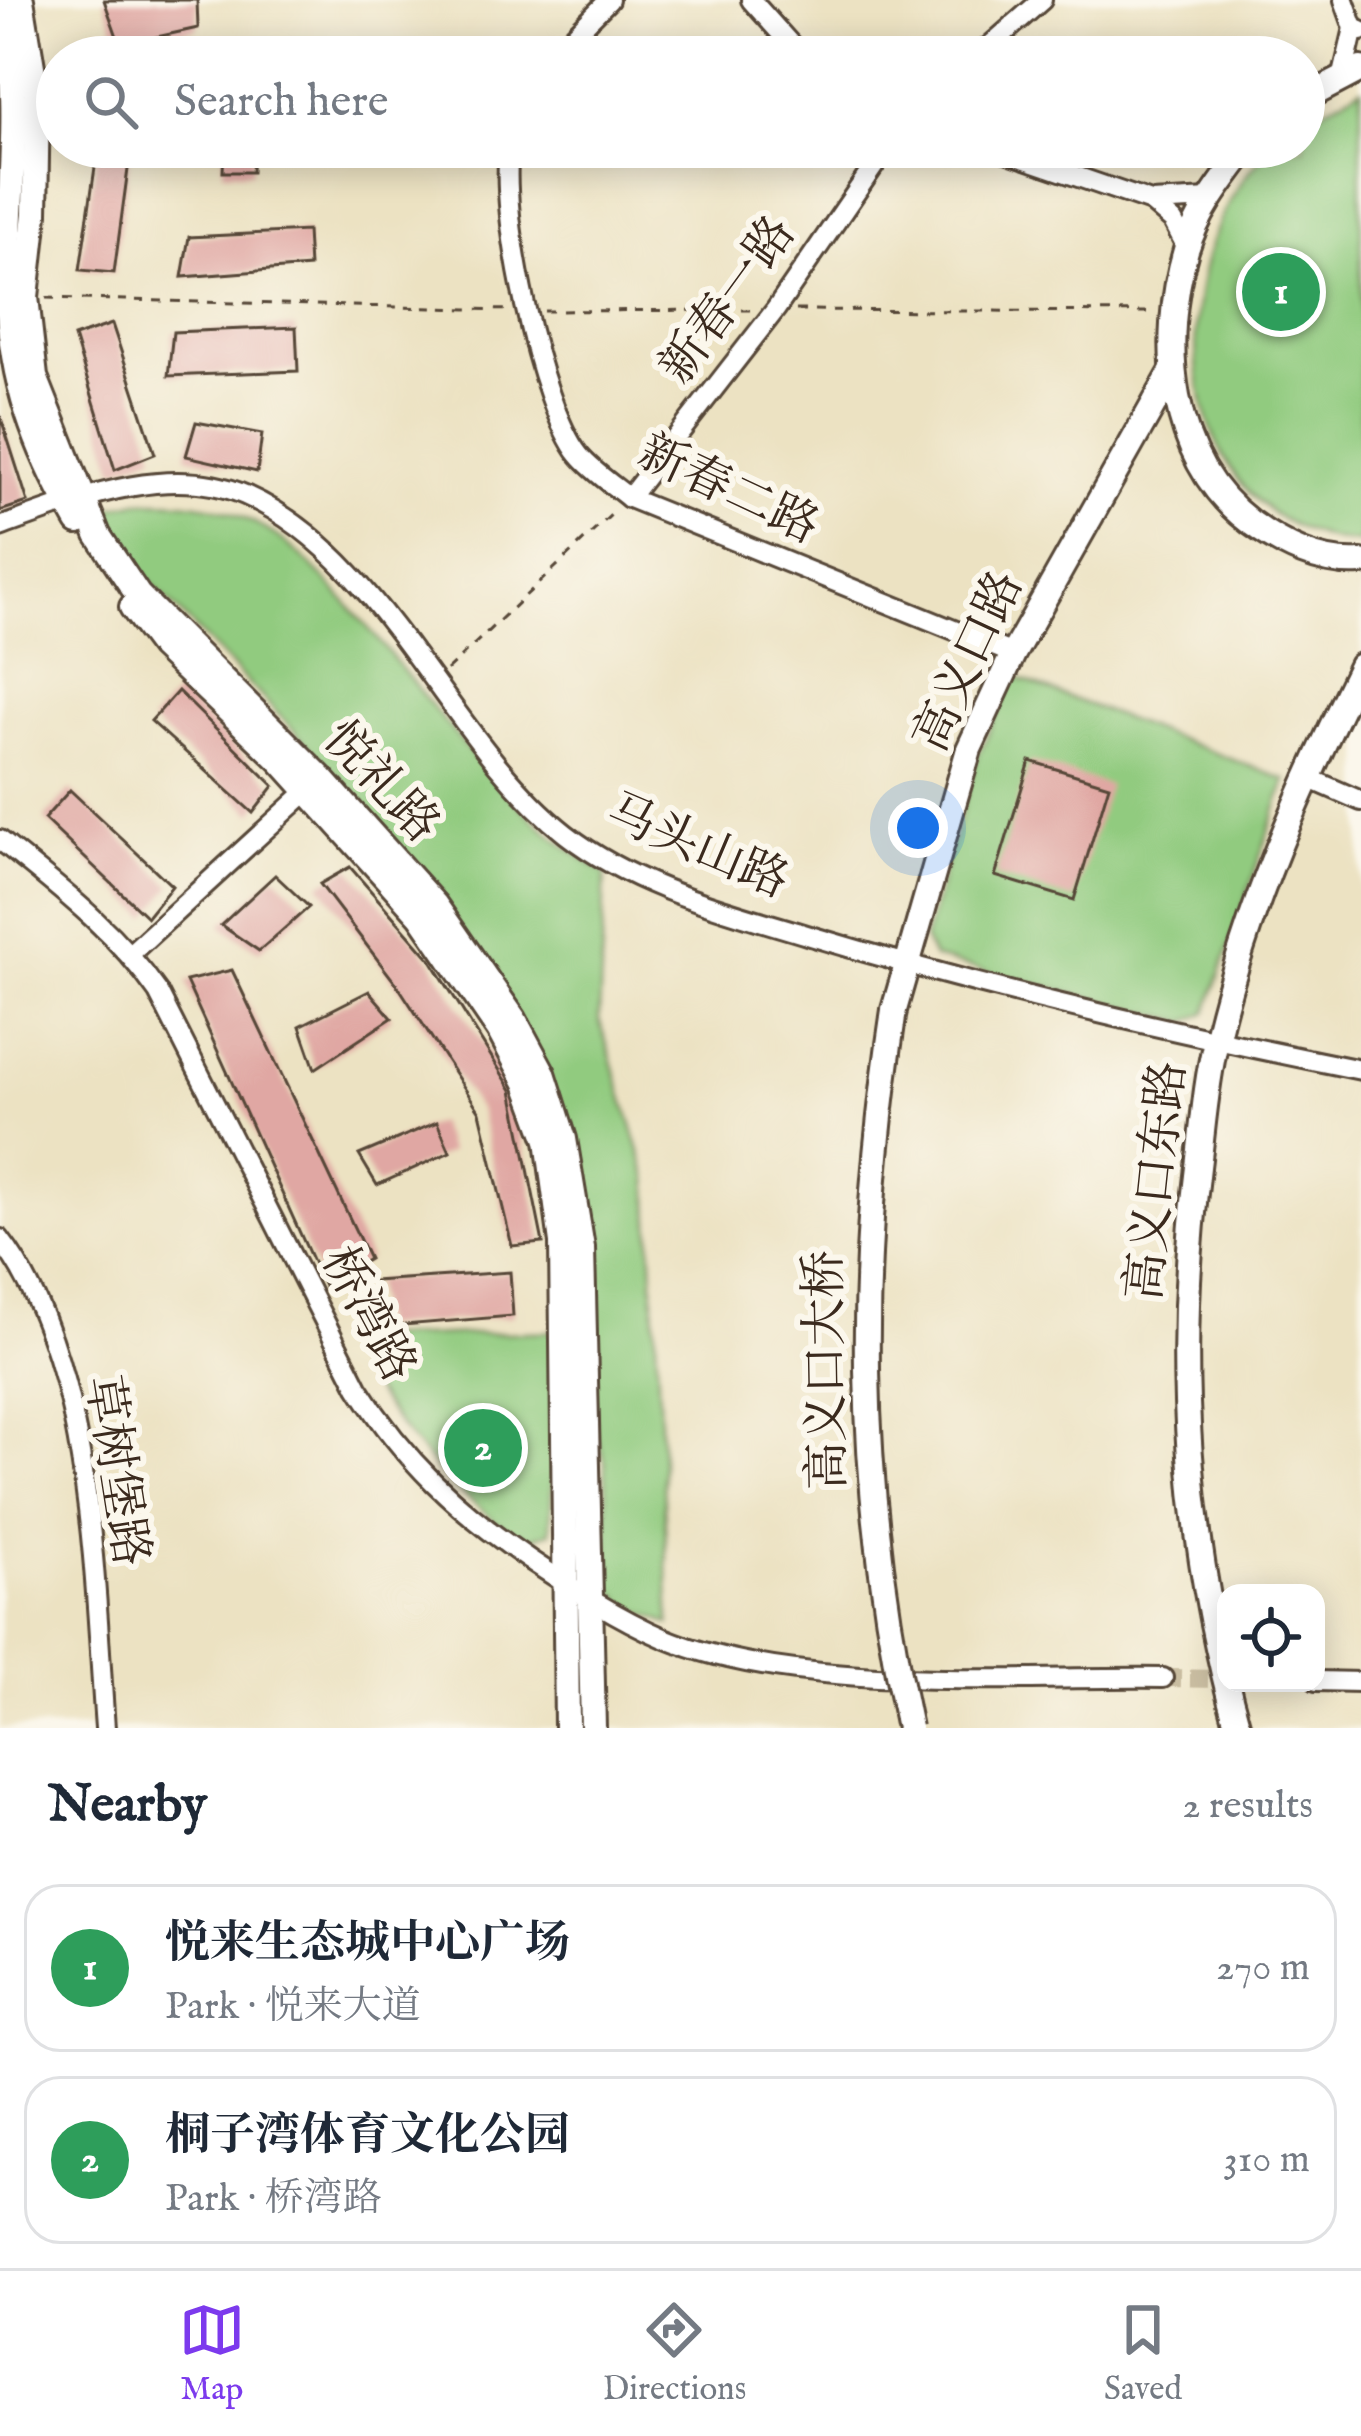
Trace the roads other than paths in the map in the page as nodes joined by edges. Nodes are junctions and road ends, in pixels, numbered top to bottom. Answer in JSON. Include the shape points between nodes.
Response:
{"nodes":[{"id":1,"x":0,"y":0,"type":"edge"},
{"id":2,"x":21,"y":0,"type":"edge"},
{"id":3,"x":33,"y":0,"type":"edge"},
{"id":4,"x":609,"y":0,"type":"edge"},
{"id":5,"x":751,"y":0,"type":"edge"},
{"id":6,"x":1042,"y":0,"type":"edge"},
{"id":7,"x":1344,"y":0,"type":"edge"},
{"id":8,"x":1358,"y":30,"type":"edge"},
{"id":9,"x":41,"y":36,"type":"edge"},
{"id":10,"x":573,"y":36,"type":"edge"},
{"id":11,"x":783,"y":36,"type":"edge"},
{"id":12,"x":1001,"y":36,"type":"edge"},
{"id":13,"x":0,"y":65,"type":"edge"},
{"id":14,"x":1352,"y":72,"type":"edge"},
{"id":15,"x":1325,"y":87,"type":"edge"},
{"id":16,"x":36,"y":113,"type":"joint"},
{"id":17,"x":512,"y":168,"type":"edge"},
{"id":18,"x":873,"y":168,"type":"edge"},
{"id":19,"x":1052,"y":168,"type":"edge"},
{"id":20,"x":1233,"y":168,"type":"edge"},
{"id":21,"x":15,"y":177,"type":"junction"},
{"id":22,"x":1210,"y":199,"type":"junction"},
{"id":23,"x":1151,"y":202,"type":"junction"},
{"id":24,"x":1187,"y":248,"type":"junction"},
{"id":25,"x":1172,"y":372,"type":"junction"},
{"id":26,"x":629,"y":498,"type":"junction"},
{"id":27,"x":74,"y":499,"type":"junction"},
{"id":28,"x":0,"y":527,"type":"edge"},
{"id":29,"x":1361,"y":562,"type":"edge"},
{"id":30,"x":1012,"y":655,"type":"junction"},
{"id":31,"x":1361,"y":666,"type":"edge"},
{"id":32,"x":1306,"y":777,"type":"junction"},
{"id":33,"x":314,"y":784,"type":"junction"},
{"id":34,"x":1361,"y":801,"type":"edge"},
{"id":35,"x":0,"y":840,"type":"edge"},
{"id":36,"x":131,"y":953,"type":"junction"},
{"id":37,"x":903,"y":964,"type":"junction"},
{"id":38,"x":894,"y":1010,"type":"joint"},
{"id":39,"x":1216,"y":1041,"type":"junction"},
{"id":40,"x":1361,"y":1070,"type":"edge"},
{"id":41,"x":0,"y":1239,"type":"edge"},
{"id":42,"x":569,"y":1586,"type":"junction"},
{"id":43,"x":593,"y":1600,"type":"junction"},
{"id":44,"x":1162,"y":1678,"type":"tunnel mouth"},
{"id":45,"x":1325,"y":1681,"type":"edge"},
{"id":46,"x":1361,"y":1682,"type":"edge"},
{"id":47,"x":105,"y":1728,"type":"edge"},
{"id":48,"x":567,"y":1728,"type":"edge"},
{"id":49,"x":593,"y":1728,"type":"edge"},
{"id":50,"x":909,"y":1728,"type":"edge"},
{"id":51,"x":1238,"y":1728,"type":"edge"}],
"edges":[{"from":1,"to":21,"type":"main road","name":"悦礼路","via":[[16,106]]},
{"from":2,"to":16,"type":"main road","name":"悦礼路"},
{"from":3,"to":9,"type":"main road"},
{"from":4,"to":10,"type":"street"},
{"from":5,"to":11,"type":"street"},
{"from":6,"to":12,"type":"street"},
{"from":7,"to":8,"type":"street"},
{"from":8,"to":14,"type":"street"},
{"from":13,"to":21,"type":"main road"},
{"from":14,"to":15,"type":"main road"},
{"from":16,"to":27,"type":"main road","name":"悦礼路","via":[[26,297],[35,377]]},
{"from":17,"to":26,"type":"street","name":"新春二路","via":[[526,311],[556,417],[580,457]]},
{"from":18,"to":26,"type":"street","name":"新春一路","via":[[776,310]]},
{"from":19,"to":23,"type":"street"},
{"from":20,"to":22,"type":"main road"},
{"from":21,"to":27,"type":"main road","name":"悦礼路","via":[[8,295],[18,381],[38,452]]},
{"from":22,"to":23,"type":"street"},
{"from":22,"to":24,"type":"main road"},
{"from":23,"to":24,"type":"street"},
{"from":24,"to":25,"type":"main road","via":[[1173,312]]},
{"from":25,"to":29,"type":"main road","via":[[1182,422],[1228,505],[1305,554]]},
{"from":25,"to":30,"type":"main road","name":"高义口路"},
{"from":26,"to":30,"type":"street","name":"新春二路"},
{"from":27,"to":28,"type":"street","name":"马头山路"},
{"from":27,"to":33,"type":"main road","name":"悦礼路","via":[[108,576],[163,647]]},
{"from":27,"to":37,"type":"street","name":"马头山路","via":[[195,484],[241,493],[290,518],[341,565],[503,772],[566,834],[701,903]]},
{"from":30,"to":37,"type":"main road","name":"高义口路","via":[[969,749]]},
{"from":31,"to":32,"type":"main road","name":"高义口东路"},
{"from":32,"to":34,"type":"street"},
{"from":32,"to":39,"type":"main road","name":"高义口东路"},
{"from":33,"to":36,"type":"street"},
{"from":33,"to":42,"type":"main road","name":"悦礼路","via":[[499,1030],[548,1140],[562,1243]]},
{"from":33,"to":43,"type":"main road","name":"悦礼路","via":[[435,905],[543,1073],[564,1139],[582,1248]]},
{"from":35,"to":36,"type":"street","name":"桥湾路"},
{"from":36,"to":42,"type":"street","name":"桥湾路","via":[[388,1435],[466,1516]]},
{"from":37,"to":38,"type":"main road","name":"高义口路"},
{"from":37,"to":39,"type":"street","name":"马头山路"},
{"from":38,"to":50,"type":"main road","name":"高义口大桥","bridge":true,"via":[[872,1155],[864,1369],[872,1517]]},
{"from":39,"to":40,"type":"street","name":"马头山路"},
{"from":39,"to":51,"type":"main road","name":"高义口东路","via":[[1186,1260],[1183,1396],[1209,1624]]},
{"from":41,"to":47,"type":"street","name":"草树堡路","via":[[59,1358],[78,1431]]},
{"from":42,"to":43,"type":"street","name":"桥湾路"},
{"from":42,"to":48,"type":"main road","name":"悦礼路"},
{"from":43,"to":44,"type":"street","name":"桥湾路","via":[[664,1638],[815,1673]]},
{"from":43,"to":49,"type":"main road","name":"悦礼路"},
{"from":45,"to":46,"type":"street"}]}
